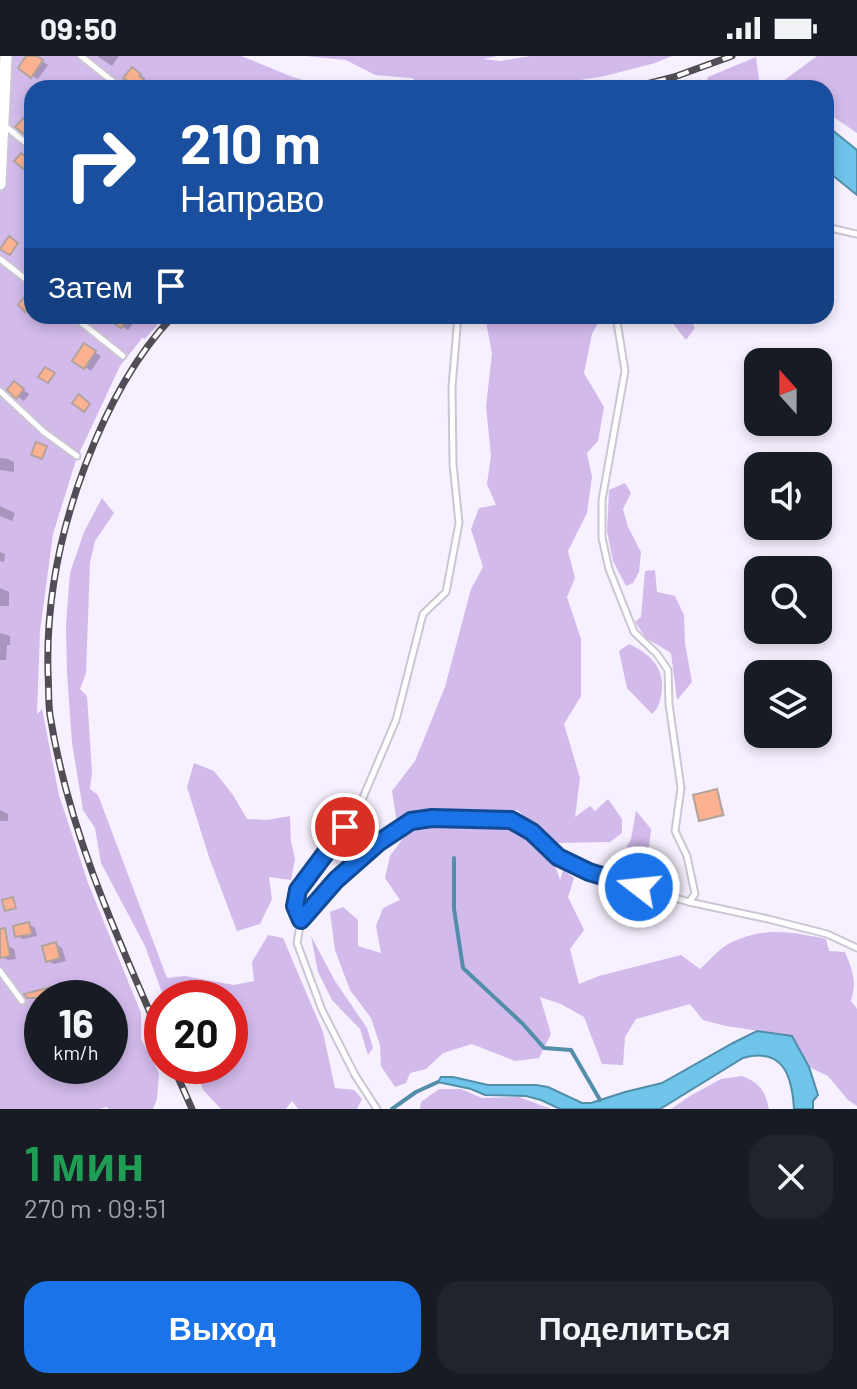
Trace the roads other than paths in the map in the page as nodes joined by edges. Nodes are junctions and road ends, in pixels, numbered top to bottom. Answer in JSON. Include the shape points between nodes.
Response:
{"nodes":[{"id":1,"x":6,"y":56,"type":"edge"},
{"id":2,"x":81,"y":56,"type":"edge"},
{"id":3,"x":111,"y":80,"type":"edge"},
{"id":4,"x":3,"y":124,"type":"junction"},
{"id":5,"x":24,"y":141,"type":"edge"},
{"id":6,"x":0,"y":184,"type":"edge"},
{"id":7,"x":834,"y":229,"type":"edge"},
{"id":8,"x":857,"y":234,"type":"edge"},
{"id":9,"x":0,"y":259,"type":"edge"},
{"id":10,"x":24,"y":278,"type":"edge"},
{"id":11,"x":83,"y":324,"type":"edge"},
{"id":12,"x":457,"y":324,"type":"edge"},
{"id":13,"x":617,"y":324,"type":"edge"},
{"id":14,"x":123,"y":356,"type":"dead end"},
{"id":15,"x":0,"y":391,"type":"edge"},
{"id":16,"x":77,"y":456,"type":"dead end"},
{"id":17,"x":689,"y":902,"type":"junction"},
{"id":18,"x":301,"y":920,"type":"junction"},
{"id":19,"x":857,"y":948,"type":"edge"},
{"id":20,"x":0,"y":971,"type":"edge"},
{"id":21,"x":22,"y":1001,"type":"dead end"},
{"id":22,"x":377,"y":1109,"type":"edge"}],
"edges":[{"from":1,"to":4,"type":"street"},
{"from":2,"to":3,"type":"lane"},
{"from":4,"to":5,"type":"lane"},
{"from":4,"to":6,"type":"street"},
{"from":7,"to":8,"type":"lane"},
{"from":9,"to":10,"type":"lane"},
{"from":11,"to":14,"type":"lane"},
{"from":12,"to":18,"type":"lane","via":[[452,387],[459,523],[446,592],[423,614],[396,720],[356,814],[298,890],[295,906]]},
{"from":13,"to":17,"type":"lane","via":[[625,371],[602,500],[602,538],[634,632],[668,670],[681,788],[675,831],[695,894]]},
{"from":15,"to":16,"type":"lane"},
{"from":17,"to":18,"type":"lane","via":[[589,872],[558,857],[511,820],[432,818],[411,821],[378,843]]},
{"from":17,"to":19,"type":"lane","via":[[827,934]]},
{"from":18,"to":22,"type":"lane","via":[[297,943],[322,1010]]},
{"from":20,"to":21,"type":"lane"}]}
